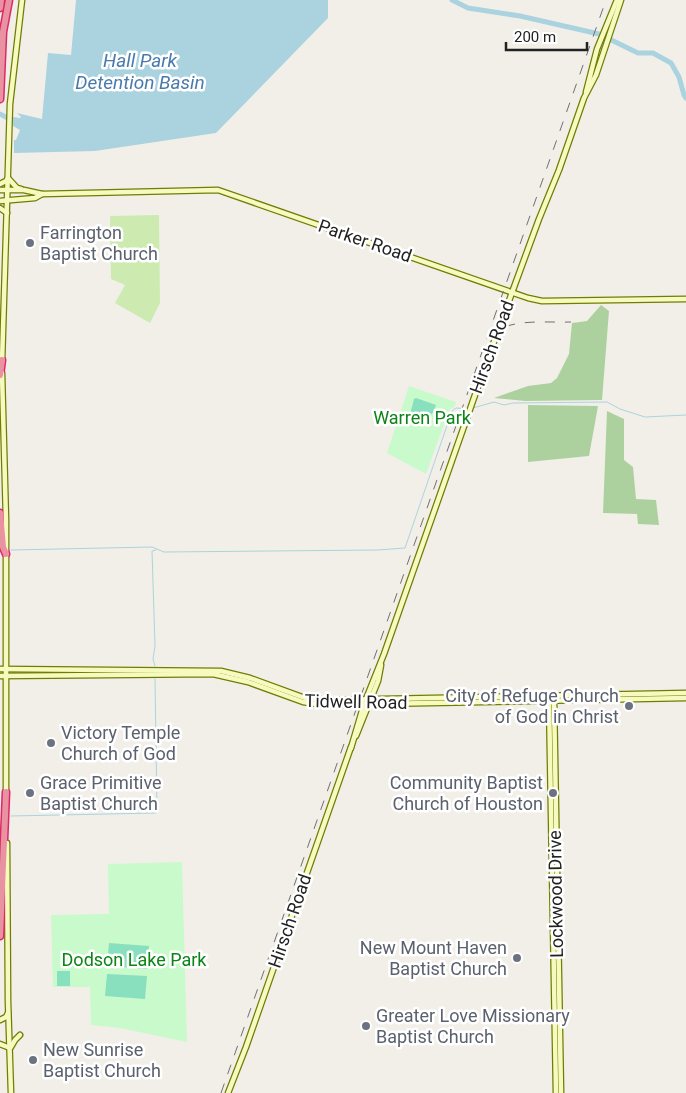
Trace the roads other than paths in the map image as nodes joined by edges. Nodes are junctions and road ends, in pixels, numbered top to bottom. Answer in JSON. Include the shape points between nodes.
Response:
{"nodes":[{"id":1,"x":1,"y":0,"type":"edge"},
{"id":2,"x":9,"y":0,"type":"edge"},
{"id":3,"x":22,"y":0,"type":"edge"},
{"id":4,"x":616,"y":0,"type":"edge"},
{"id":5,"x":621,"y":0,"type":"edge"},
{"id":6,"x":0,"y":8,"type":"edge"},
{"id":7,"x":584,"y":98,"type":"junction"},
{"id":8,"x":0,"y":99,"type":"edge"},
{"id":9,"x":8,"y":178,"type":"junction"},
{"id":10,"x":0,"y":184,"type":"edge"},
{"id":11,"x":0,"y":190,"type":"edge"},
{"id":12,"x":7,"y":190,"type":"junction"},
{"id":13,"x":24,"y":190,"type":"junction"},
{"id":14,"x":42,"y":194,"type":"junction"},
{"id":15,"x":0,"y":201,"type":"edge"},
{"id":16,"x":7,"y":201,"type":"junction"},
{"id":17,"x":0,"y":208,"type":"edge"},
{"id":18,"x":7,"y":213,"type":"junction"},
{"id":19,"x":512,"y":293,"type":"junction"},
{"id":20,"x":686,"y":299,"type":"edge"},
{"id":21,"x":2,"y":360,"type":"junction"},
{"id":22,"x":0,"y":375,"type":"edge"},
{"id":23,"x":0,"y":513,"type":"edge"},
{"id":24,"x":6,"y":554,"type":"junction"},
{"id":25,"x":3,"y":659,"type":"edge"},
{"id":26,"x":3,"y":669,"type":"edge"},
{"id":27,"x":98,"y":669,"type":"junction"},
{"id":28,"x":176,"y":672,"type":"junction"},
{"id":29,"x":3,"y":676,"type":"edge"},
{"id":30,"x":98,"y":676,"type":"junction"},
{"id":31,"x":0,"y":686,"type":"edge"},
{"id":32,"x":6,"y":690,"type":"junction"},
{"id":33,"x":686,"y":693,"type":"edge"},
{"id":34,"x":551,"y":698,"type":"junction"},
{"id":35,"x":604,"y":698,"type":"junction"},
{"id":36,"x":686,"y":698,"type":"edge"},
{"id":37,"x":367,"y":701,"type":"junction"},
{"id":38,"x":6,"y":792,"type":"junction"},
{"id":39,"x":0,"y":936,"type":"edge"},
{"id":40,"x":8,"y":1012,"type":"junction"},
{"id":41,"x":0,"y":1020,"type":"edge"},
{"id":42,"x":20,"y":1036,"type":"dead end"},
{"id":43,"x":0,"y":1044,"type":"edge"},
{"id":44,"x":10,"y":1048,"type":"junction"},
{"id":45,"x":11,"y":1093,"type":"edge"},
{"id":46,"x":228,"y":1093,"type":"edge"},
{"id":47,"x":556,"y":1093,"type":"edge"},
{"id":48,"x":561,"y":1093,"type":"edge"}],
"edges":[{"from":1,"to":6,"type":"highway"},
{"from":2,"to":8,"type":"highway"},
{"from":3,"to":9,"type":"main road","via":[[10,104]]},
{"from":4,"to":7,"type":"main road","name":"Hirsch Road","via":[[597,49]]},
{"from":5,"to":7,"type":"main road","name":"Hirsch Road","via":[[605,52]]},
{"from":7,"to":19,"type":"main road","name":"Hirsch Road"},
{"from":9,"to":10,"type":"main road"},
{"from":9,"to":12,"type":"main road"},
{"from":9,"to":13,"type":"main road","via":[[17,188]]},
{"from":11,"to":12,"type":"main road","name":"Parker Road"},
{"from":12,"to":13,"type":"main road","name":"Parker Road"},
{"from":12,"to":16,"type":"main road"},
{"from":13,"to":14,"type":"main road","name":"Parker Road"},
{"from":14,"to":16,"type":"main road","name":"Parker Road","via":[[35,198]]},
{"from":14,"to":19,"type":"main road","name":"Parker Road","via":[[218,190]]},
{"from":15,"to":16,"type":"main road","name":"Parker Road"},
{"from":16,"to":18,"type":"main road"},
{"from":17,"to":18,"type":"main road"},
{"from":18,"to":21,"type":"main road"},
{"from":19,"to":20,"type":"main road","name":"Parker Road","via":[[542,301]]},
{"from":19,"to":37,"type":"main road","name":"Hirsch Road","via":[[384,654],[378,681]]},
{"from":21,"to":22,"type":"highway"},
{"from":21,"to":24,"type":"main road"},
{"from":23,"to":24,"type":"highway"},
{"from":24,"to":25,"type":"main road"},
{"from":25,"to":26,"type":"main road"},
{"from":26,"to":27,"type":"main road","name":"Tidwell Road"},
{"from":26,"to":29,"type":"main road"},
{"from":27,"to":28,"type":"main road","name":"Tidwell Road"},
{"from":27,"to":30,"type":"main road"},
{"from":28,"to":30,"type":"main road","name":"Tidwell Road"},
{"from":28,"to":37,"type":"main road","name":"Tidwell Road","via":[[229,677],[323,705]]},
{"from":29,"to":30,"type":"main road","name":"Tidwell Road"},
{"from":29,"to":32,"type":"main road"},
{"from":31,"to":32,"type":"main road"},
{"from":32,"to":38,"type":"main road"},
{"from":33,"to":35,"type":"main road","name":"Tidwell Road"},
{"from":34,"to":35,"type":"main road","name":"Tidwell Road"},
{"from":34,"to":37,"type":"main road","name":"Tidwell Road"},
{"from":34,"to":47,"type":"main road","name":"Lockwood Drive"},
{"from":34,"to":48,"type":"main road","name":"Lockwood Drive"},
{"from":35,"to":36,"type":"main road","name":"Tidwell Road"},
{"from":37,"to":46,"type":"main road","name":"Hirsch Road"},
{"from":38,"to":39,"type":"highway"},
{"from":38,"to":40,"type":"main road"},
{"from":40,"to":41,"type":"main road"},
{"from":40,"to":44,"type":"main road"},
{"from":42,"to":44,"type":"main road"},
{"from":43,"to":44,"type":"main road"},
{"from":44,"to":45,"type":"main road"}]}
